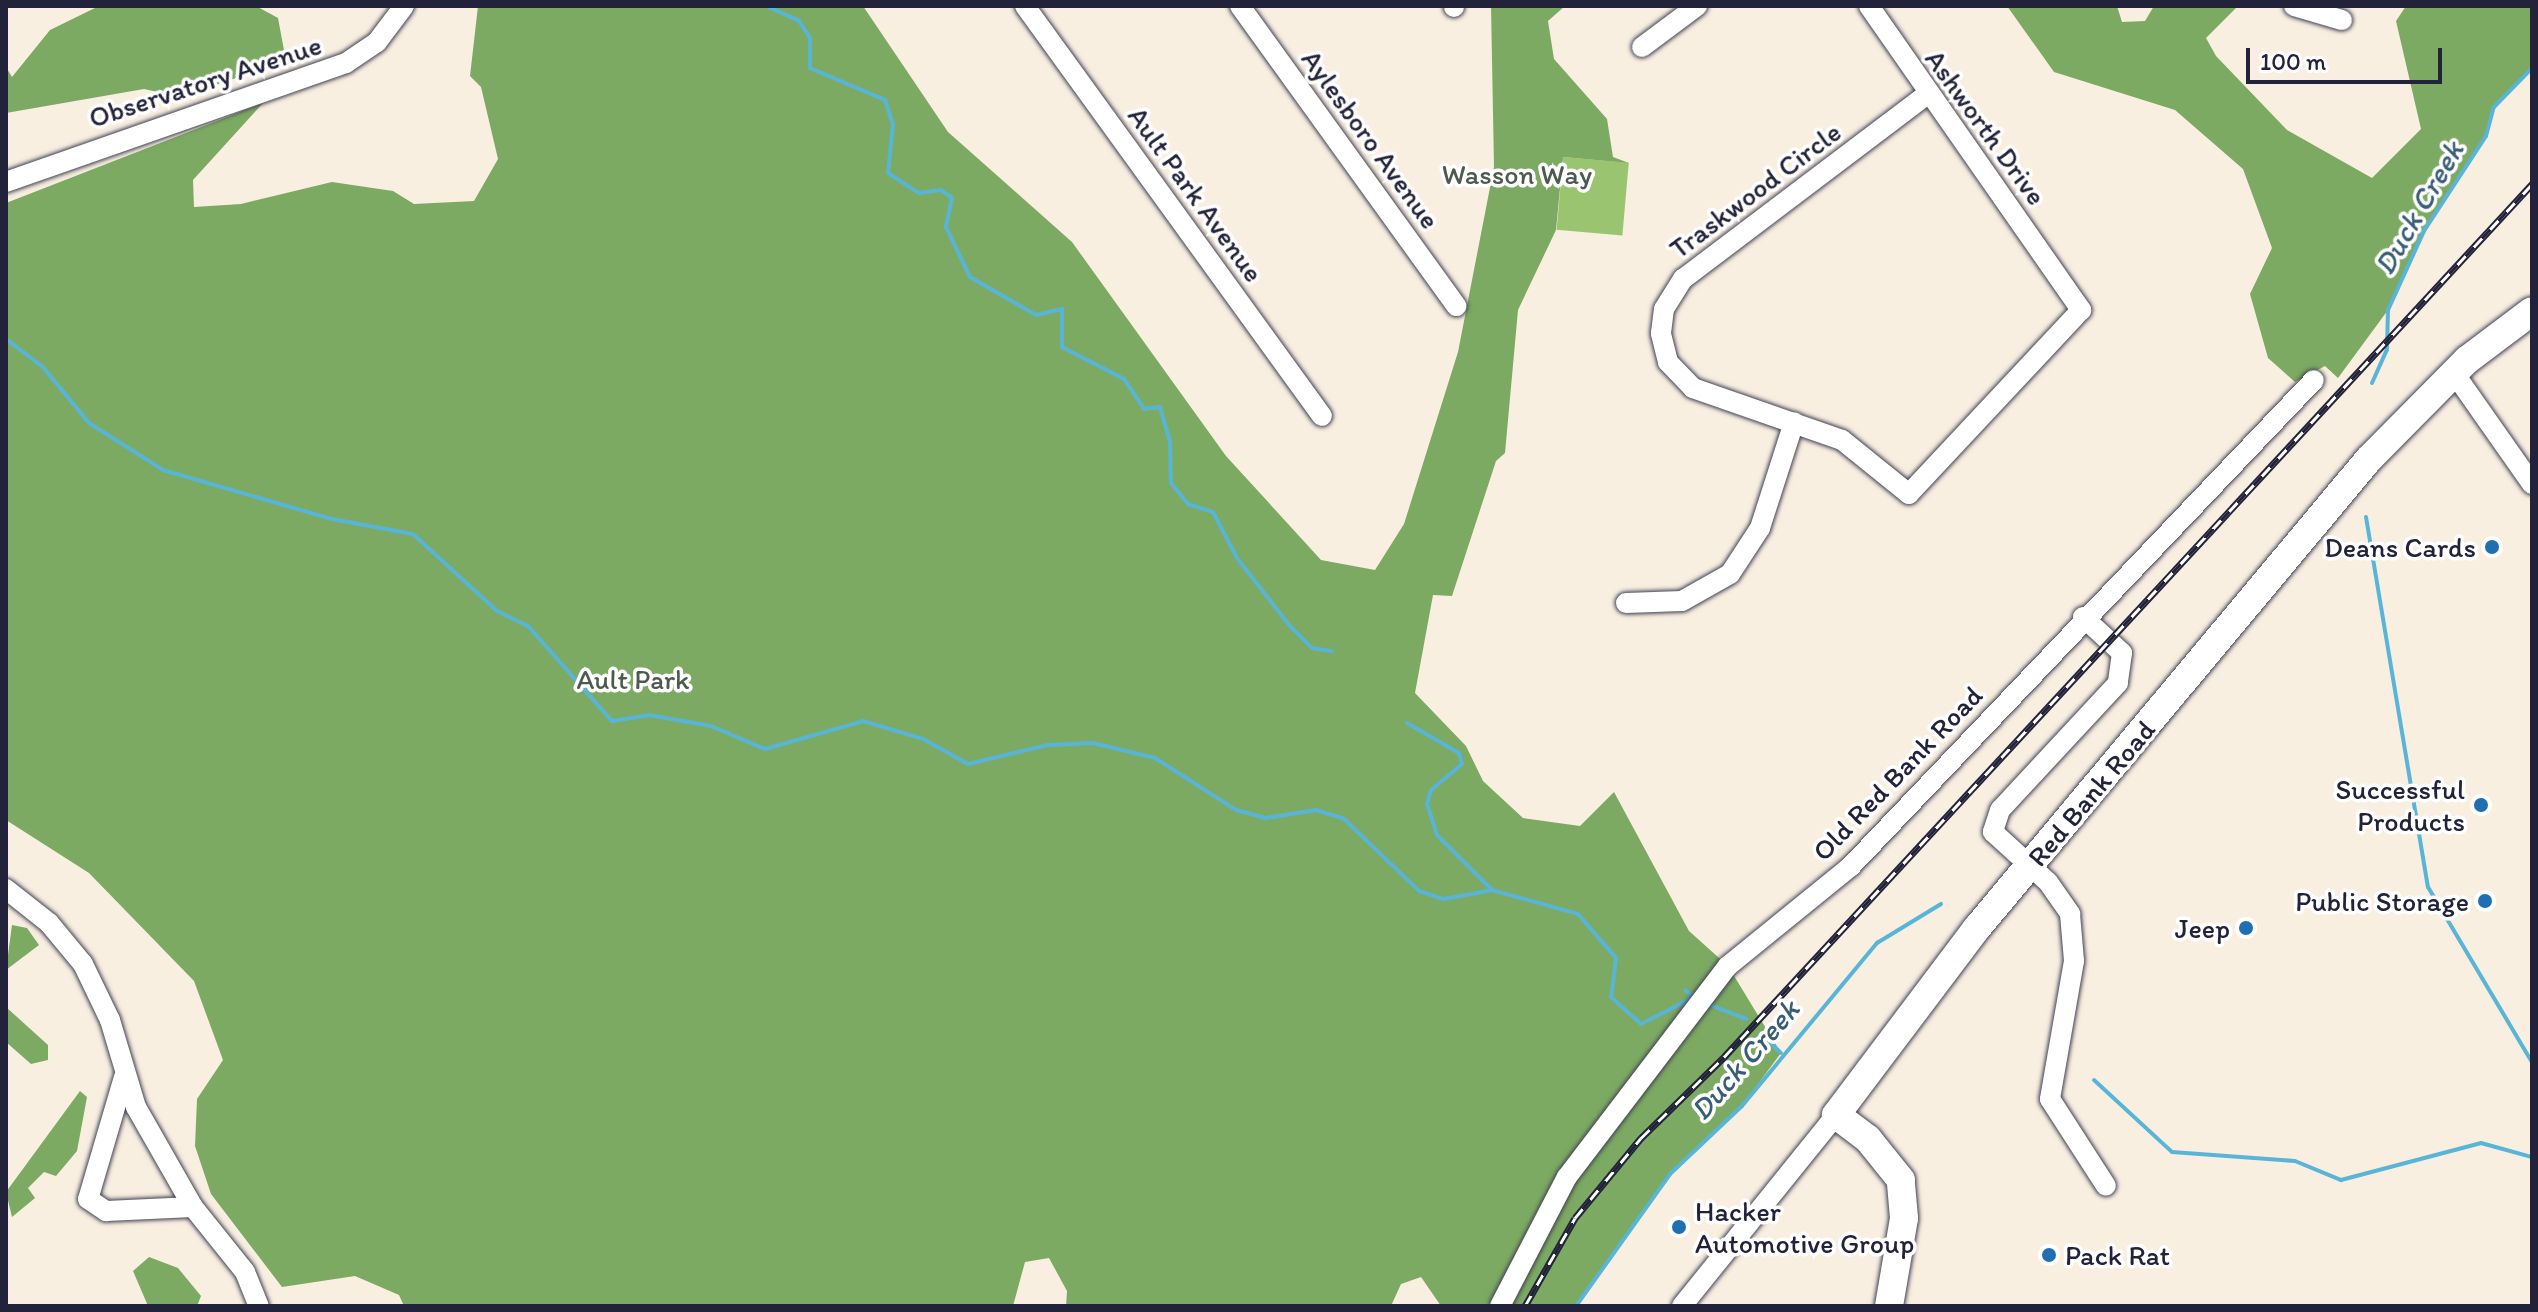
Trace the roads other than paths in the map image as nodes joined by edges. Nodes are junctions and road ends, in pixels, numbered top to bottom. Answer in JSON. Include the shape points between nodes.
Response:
{"nodes":[{"id":1,"x":404,"y":6,"type":"edge"},
{"id":2,"x":1025,"y":6,"type":"edge"},
{"id":3,"x":1240,"y":6,"type":"edge"},
{"id":4,"x":1697,"y":6,"type":"edge"},
{"id":5,"x":1869,"y":6,"type":"edge"},
{"id":6,"x":2294,"y":6,"type":"edge"},
{"id":7,"x":2342,"y":20,"type":"dead end"},
{"id":8,"x":1642,"y":47,"type":"dead end"},
{"id":9,"x":1928,"y":94,"type":"junction"},
{"id":10,"x":6,"y":182,"type":"edge"},
{"id":11,"x":2060,"y":278,"type":"joint"},
{"id":12,"x":1456,"y":306,"type":"dead end"},
{"id":13,"x":2532,"y":311,"type":"edge"},
{"id":14,"x":2454,"y":373,"type":"junction"},
{"id":15,"x":2314,"y":380,"type":"dead end"},
{"id":16,"x":1322,"y":416,"type":"dead end"},
{"id":17,"x":1794,"y":422,"type":"junction"},
{"id":18,"x":2532,"y":484,"type":"edge"},
{"id":19,"x":1626,"y":603,"type":"dead end"},
{"id":20,"x":2083,"y":617,"type":"junction"},
{"id":21,"x":2030,"y":865,"type":"junction"},
{"id":22,"x":6,"y":889,"type":"edge"},
{"id":23,"x":124,"y":1077,"type":"junction"},
{"id":24,"x":1842,"y":1106,"type":"junction"},
{"id":25,"x":2106,"y":1186,"type":"dead end"},
{"id":26,"x":193,"y":1207,"type":"junction"},
{"id":27,"x":1901,"y":1304,"type":"edge"},
{"id":28,"x":259,"y":1306,"type":"edge"},
{"id":29,"x":1500,"y":1306,"type":"edge"},
{"id":30,"x":1682,"y":1306,"type":"edge"}],
"edges":[{"from":1,"to":10,"type":"street","name":"Observatory Avenue","via":[[377,42],[346,63]]},
{"from":2,"to":16,"type":"street","name":"Ault Park Avenue"},
{"from":3,"to":12,"type":"street","name":"Aylesboro Avenue"},
{"from":4,"to":8,"type":"street"},
{"from":5,"to":9,"type":"street","name":"Ashworth Drive"},
{"from":6,"to":7,"type":"street"},
{"from":9,"to":11,"type":"street","name":"Ashworth Drive"},
{"from":9,"to":17,"type":"street","name":"Traskwood Circle","via":[[1683,279],[1664,309],[1662,345],[1683,381]]},
{"from":11,"to":17,"type":"street","name":"Traskwood Circle","via":[[2081,310],[1909,494],[1857,449]]},
{"from":13,"to":14,"type":"highway","name":"Red Bank Road"},
{"from":14,"to":18,"type":"street"},
{"from":14,"to":21,"type":"highway","name":"Red Bank Road","via":[[2368,460]]},
{"from":15,"to":20,"type":"street","name":"Old Red Bank Road"},
{"from":17,"to":19,"type":"street","via":[[1760,528],[1736,567],[1682,601]]},
{"from":20,"to":21,"type":"street","via":[[2117,645],[2124,668],[1995,816],[1997,840]]},
{"from":20,"to":29,"type":"street","name":"Old Red Bank Road","via":[[1851,866],[1728,966],[1567,1177]]},
{"from":21,"to":24,"type":"highway","name":"Red Bank Road"},
{"from":21,"to":25,"type":"street","via":[[2057,894],[2074,929],[2050,1099]]},
{"from":22,"to":23,"type":"street","via":[[49,923],[83,964],[110,1020]]},
{"from":23,"to":26,"type":"street"},
{"from":23,"to":26,"type":"street","via":[[88,1199],[106,1211]]},
{"from":24,"to":27,"type":"highway","via":[[1901,1146],[1919,1179],[1922,1214]]},
{"from":24,"to":30,"type":"street","name":"Red Bank Road"},
{"from":26,"to":28,"type":"street","via":[[245,1272]]}]}
